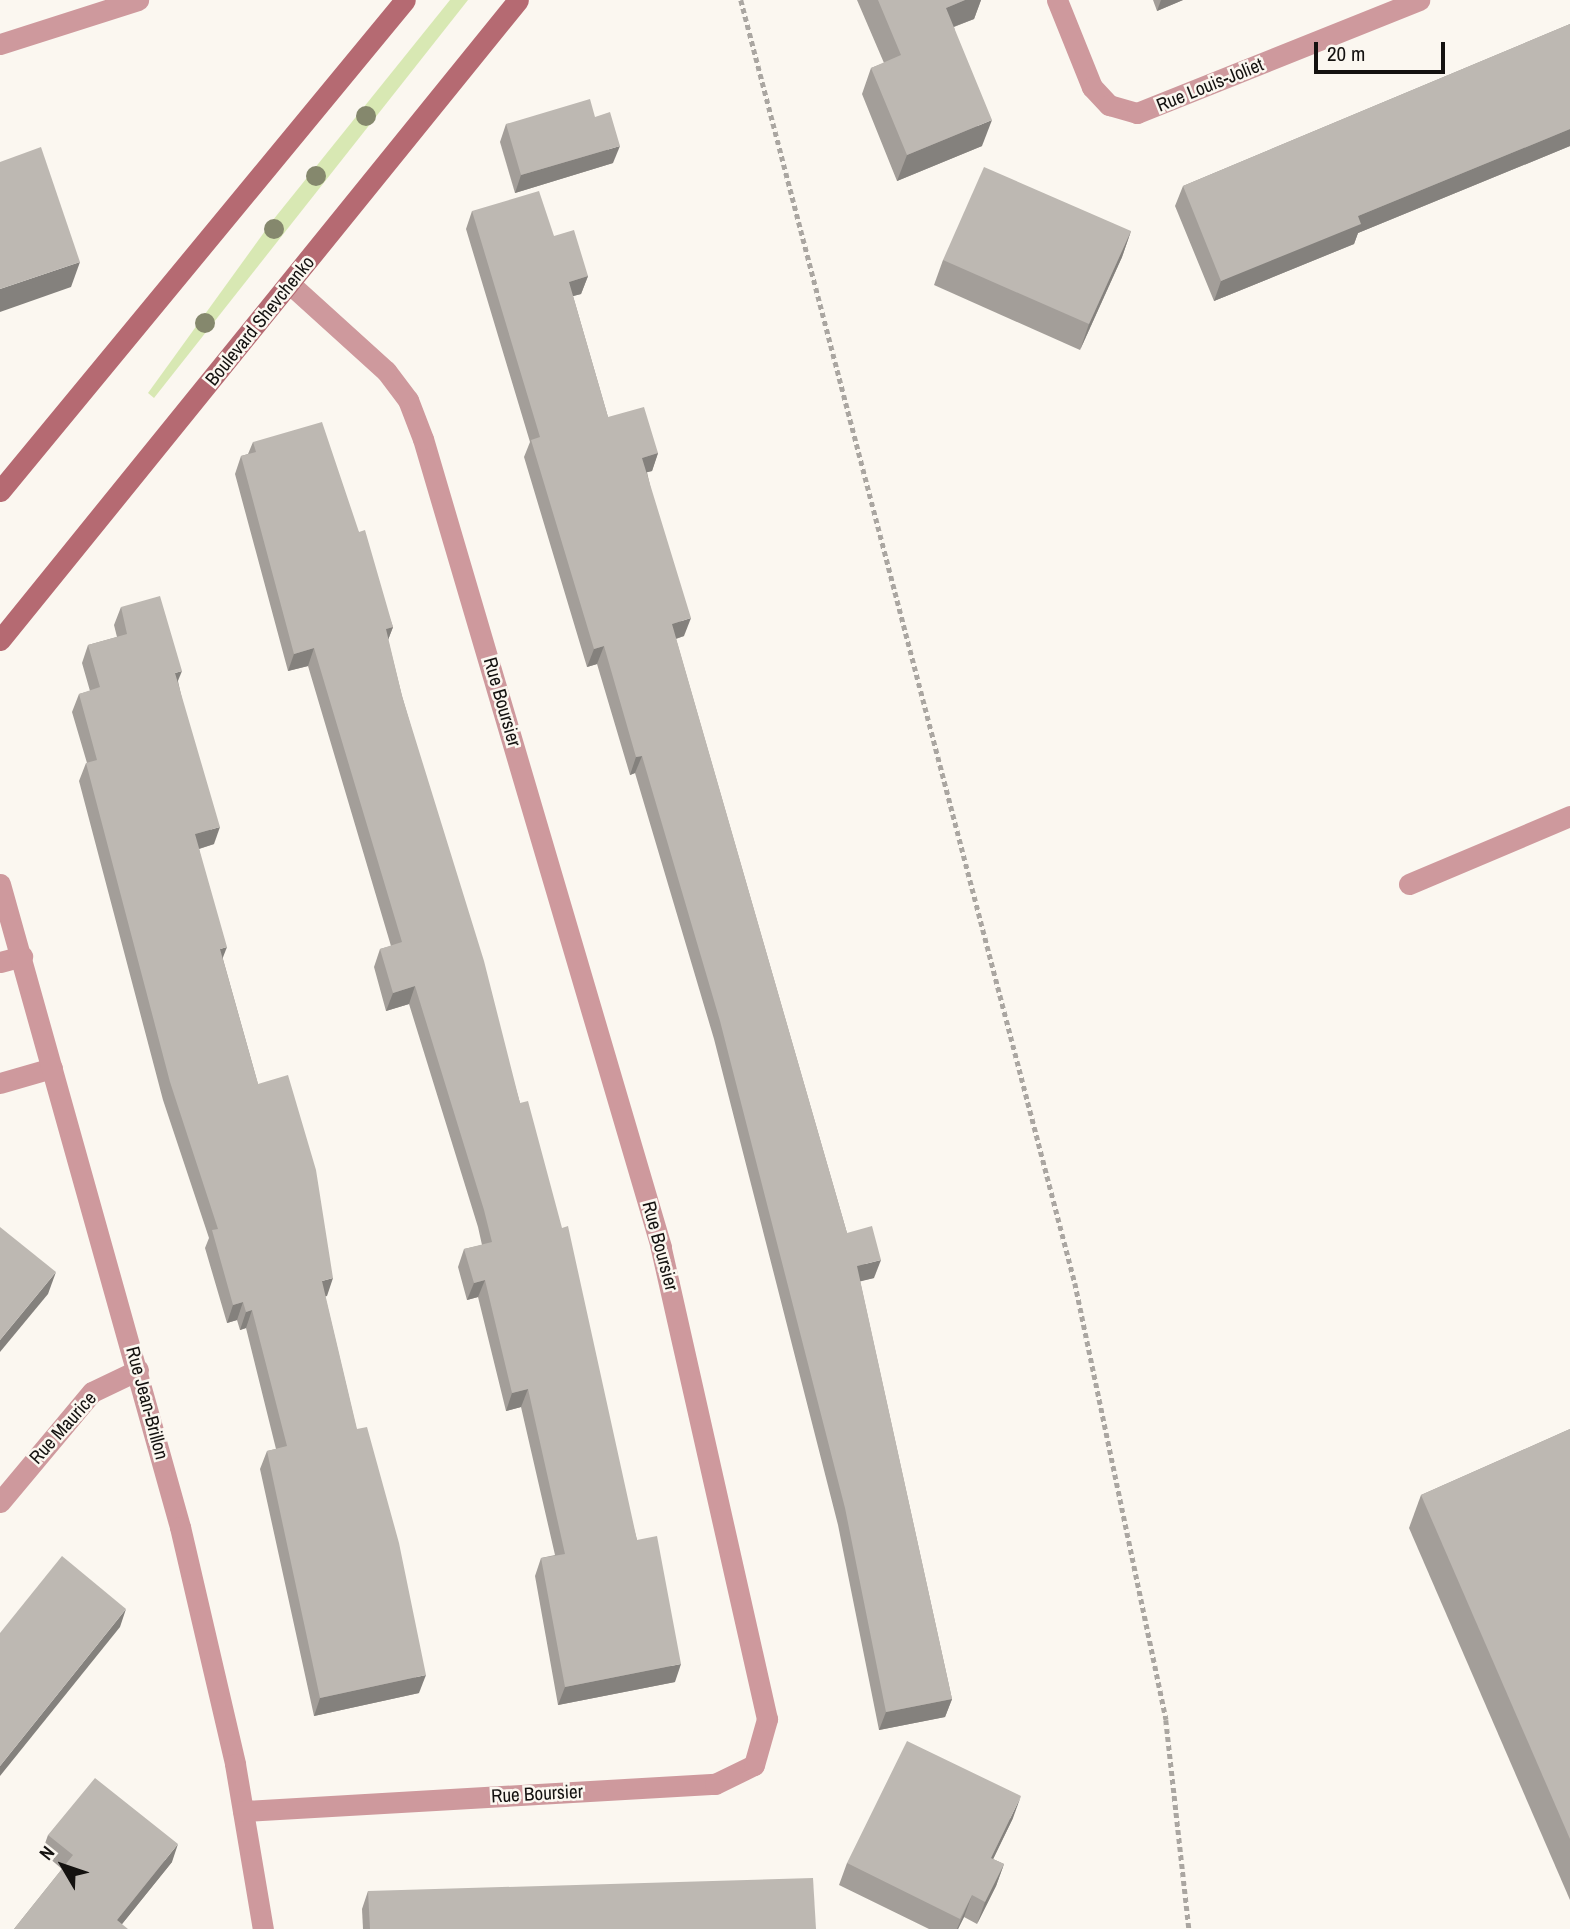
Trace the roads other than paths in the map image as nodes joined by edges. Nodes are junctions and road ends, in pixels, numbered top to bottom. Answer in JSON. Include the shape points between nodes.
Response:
{"nodes":[{"id":1,"x":138,"y":0,"type":"edge"},
{"id":2,"x":405,"y":0,"type":"edge"},
{"id":3,"x":518,"y":0,"type":"edge"},
{"id":4,"x":1057,"y":0,"type":"edge"},
{"id":5,"x":1419,"y":0,"type":"edge"},
{"id":6,"x":0,"y":44,"type":"edge"},
{"id":7,"x":290,"y":284,"type":"junction"},
{"id":8,"x":0,"y":491,"type":"edge"},
{"id":9,"x":0,"y":640,"type":"edge"},
{"id":10,"x":1570,"y":816,"type":"edge"},
{"id":11,"x":0,"y":884,"type":"edge"},
{"id":12,"x":1409,"y":884,"type":"dead end"},
{"id":13,"x":22,"y":957,"type":"junction"},
{"id":14,"x":0,"y":962,"type":"edge"},
{"id":15,"x":52,"y":1068,"type":"junction"},
{"id":16,"x":0,"y":1083,"type":"edge"},
{"id":17,"x":138,"y":1370,"type":"junction"},
{"id":18,"x":0,"y":1502,"type":"edge"},
{"id":19,"x":243,"y":1811,"type":"junction"},
{"id":20,"x":263,"y":1929,"type":"edge"}],
"edges":[{"from":1,"to":6,"type":"street"},
{"from":2,"to":8,"type":"street"},
{"from":3,"to":7,"type":"street","name":"Boulevard Shevchenko"},
{"from":4,"to":5,"type":"street","name":"Rue Louis-Joliet","via":[[1092,87],[1109,105],[1137,113]]},
{"from":7,"to":9,"type":"street","name":"Boulevard Shevchenko"},
{"from":7,"to":19,"type":"street","name":"Rue Boursier","via":[[386,371],[408,400],[423,439],[661,1247],[767,1719],[754,1765],[715,1784]]},
{"from":10,"to":12,"type":"street"},
{"from":11,"to":13,"type":"street","name":"Rue Jean-Brillon"},
{"from":13,"to":14,"type":"street"},
{"from":13,"to":15,"type":"street","name":"Rue Jean-Brillon"},
{"from":15,"to":16,"type":"street"},
{"from":15,"to":17,"type":"street","name":"Rue Jean-Brillon"},
{"from":17,"to":18,"type":"street","name":"Rue Maurice","via":[[92,1392]]},
{"from":17,"to":19,"type":"street","name":"Rue Jean-Brillon"},
{"from":19,"to":20,"type":"street","name":"Rue Jean-Brillon"}]}
